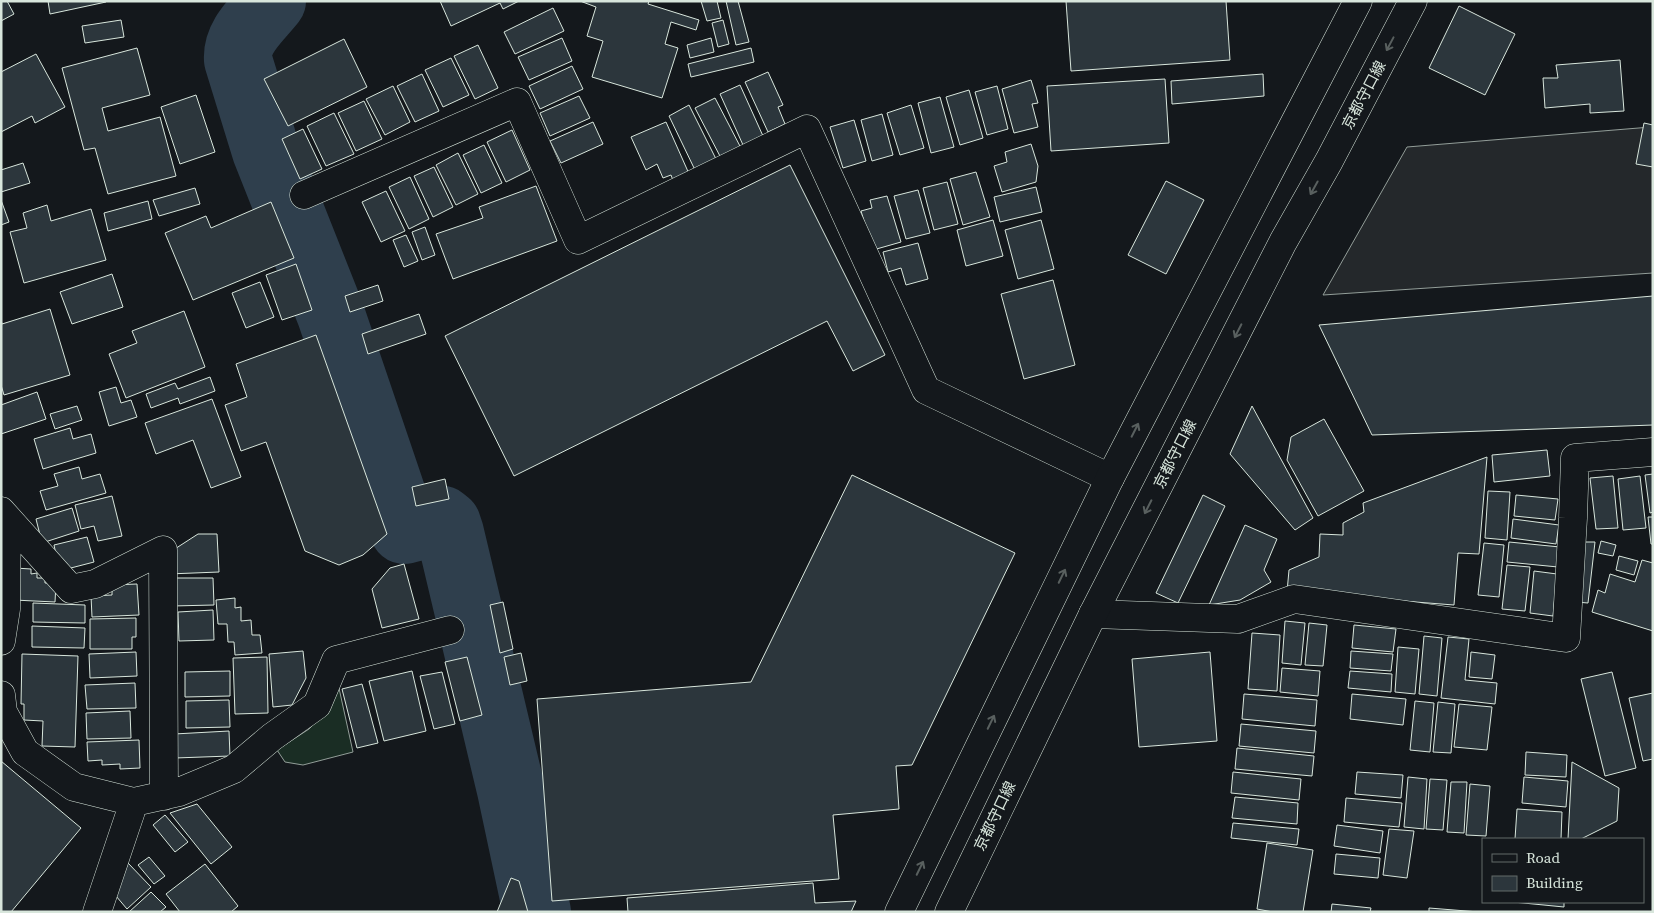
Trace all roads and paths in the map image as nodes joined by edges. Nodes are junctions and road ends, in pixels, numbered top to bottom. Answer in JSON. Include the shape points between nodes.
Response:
{"nodes":[{"id":1,"x":1358,"y":1,"type":"edge"},
{"id":2,"x":1413,"y":1,"type":"edge"},
{"id":3,"x":304,"y":195,"type":"dead end"},
{"id":4,"x":1653,"y":452,"type":"edge"},
{"id":5,"x":1110,"y":478,"type":"junction"},
{"id":6,"x":4,"y":514,"type":"edge"},
{"id":7,"x":1093,"y":614,"type":"junction"},
{"id":8,"x":450,"y":630,"type":"dead end"},
{"id":9,"x":1,"y":641,"type":"edge"},
{"id":10,"x":1,"y":695,"type":"edge"},
{"id":11,"x":164,"y":796,"type":"junction"},
{"id":12,"x":134,"y":802,"type":"junction"},
{"id":13,"x":97,"y":912,"type":"edge"},
{"id":14,"x":899,"y":912,"type":"edge"},
{"id":15,"x":949,"y":912,"type":"edge"}],
"edges":[{"from":5,"to":1,"type":"street","one_way":true},
{"from":2,"to":7,"type":"street","name":"京都守口線","one_way":true,"via":[[1284,242]]},
{"from":3,"to":5,"type":"street","via":[[517,102],[578,240],[807,129],[926,390]]},
{"from":4,"to":7,"type":"street","via":[[1575,458],[1566,638],[1294,599],[1238,619]]},
{"from":14,"to":5,"type":"street","one_way":true},
{"from":6,"to":9,"type":"street","via":[[6,608]]},
{"from":6,"to":11,"type":"street","via":[[72,589],[95,584],[162,550]]},
{"from":7,"to":15,"type":"street","name":"京都守口線"},
{"from":8,"to":11,"type":"street","via":[[336,660],[317,705],[272,737],[234,770]]},
{"from":10,"to":12,"type":"street","via":[[4,712],[25,752],[74,787]]},
{"from":11,"to":12,"type":"street"},
{"from":12,"to":13,"type":"street"}]}
